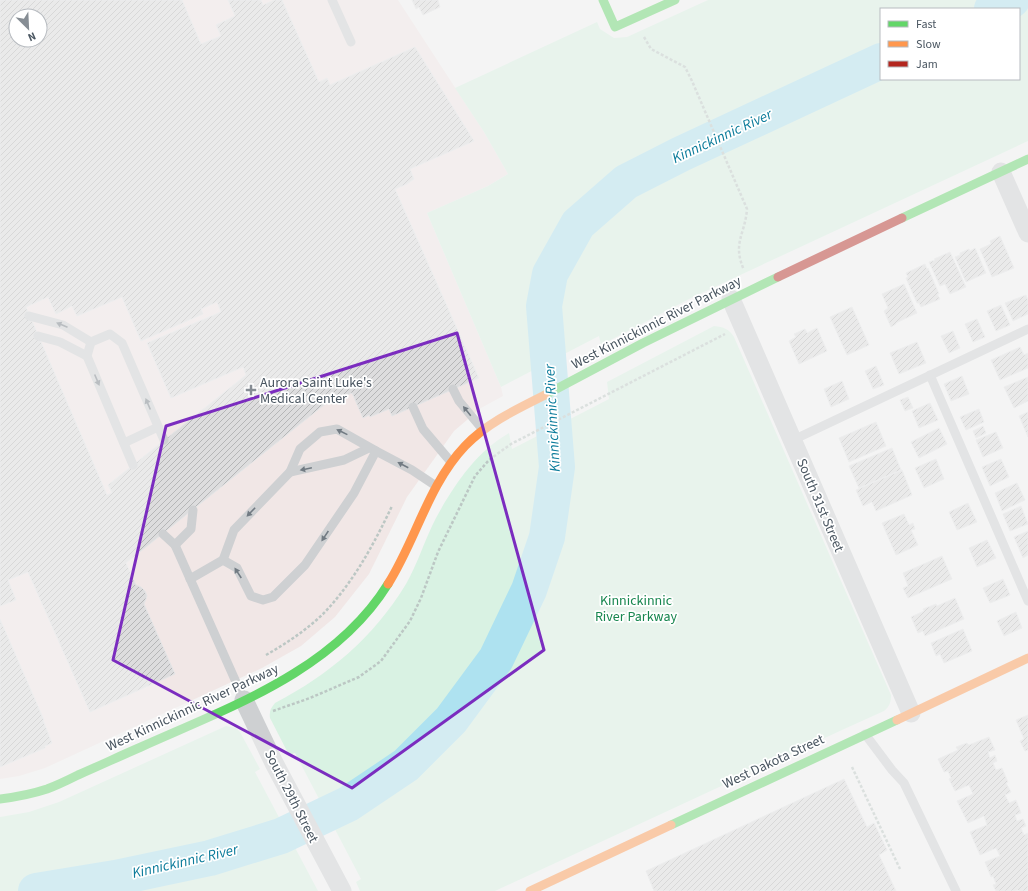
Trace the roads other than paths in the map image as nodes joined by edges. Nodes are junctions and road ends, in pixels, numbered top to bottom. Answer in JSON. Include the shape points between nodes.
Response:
{"nodes":[{"id":1,"x":332,"y":0,"type":"edge"},
{"id":2,"x":603,"y":0,"type":"edge"},
{"id":3,"x":675,"y":0,"type":"edge"},
{"id":4,"x":352,"y":42,"type":"dead end"},
{"id":5,"x":1028,"y":159,"type":"edge"},
{"id":6,"x":1001,"y":172,"type":"junction"},
{"id":7,"x":1028,"y":233,"type":"edge"},
{"id":8,"x":731,"y":299,"type":"junction"},
{"id":9,"x":29,"y":316,"type":"dead end"},
{"id":10,"x":1028,"y":329,"type":"edge"},
{"id":11,"x":38,"y":336,"type":"dead end"},
{"id":12,"x":91,"y":342,"type":"junction"},
{"id":13,"x":87,"y":356,"type":"junction"},
{"id":14,"x":930,"y":375,"type":"junction"},
{"id":15,"x":453,"y":389,"type":"dead end"},
{"id":16,"x":413,"y":407,"type":"dead end"},
{"id":17,"x":158,"y":427,"type":"junction"},
{"id":18,"x":482,"y":430,"type":"junction"},
{"id":19,"x":164,"y":440,"type":"dead end"},
{"id":20,"x":793,"y":440,"type":"junction"},
{"id":21,"x":124,"y":443,"type":"junction"},
{"id":22,"x":372,"y":449,"type":"junction"},
{"id":23,"x":451,"y":462,"type":"junction"},
{"id":24,"x":133,"y":465,"type":"dead end"},
{"id":25,"x":290,"y":472,"type":"junction"},
{"id":26,"x":436,"y":486,"type":"junction"},
{"id":27,"x":193,"y":510,"type":"dead end"},
{"id":28,"x":163,"y":534,"type":"dead end"},
{"id":29,"x":175,"y":545,"type":"junction"},
{"id":30,"x":223,"y":560,"type":"junction"},
{"id":31,"x":190,"y":580,"type":"junction"},
{"id":32,"x":1028,"y":602,"type":"edge"},
{"id":33,"x":1028,"y":658,"type":"edge"},
{"id":34,"x":244,"y":700,"type":"junction"},
{"id":35,"x":911,"y":713,"type":"junction"},
{"id":36,"x":864,"y":734,"type":"junction"},
{"id":37,"x":0,"y":799,"type":"edge"},
{"id":38,"x":341,"y":890,"type":"edge"},
{"id":39,"x":530,"y":891,"type":"edge"},
{"id":40,"x":956,"y":891,"type":"edge"}],
"edges":[{"from":1,"to":4,"type":"lane"},
{"from":2,"to":3,"type":"street","via":[[615,27]]},
{"from":5,"to":6,"type":"street","name":"West Kinnickinnic River Parkway"},
{"from":6,"to":7,"type":"street"},
{"from":6,"to":8,"type":"street","name":"West Kinnickinnic River Parkway"},
{"from":8,"to":18,"type":"street","name":"West Kinnickinnic River Parkway"},
{"from":8,"to":20,"type":"street","name":"South 31st Street"},
{"from":12,"to":9,"type":"lane","one_way":true,"via":[[62,325]]},
{"from":10,"to":14,"type":"lane"},
{"from":11,"to":13,"type":"lane","via":[[60,342]]},
{"from":12,"to":13,"type":"lane"},
{"from":17,"to":12,"type":"lane","one_way":true,"via":[[122,342],[110,334]]},
{"from":13,"to":21,"type":"lane","one_way":true},
{"from":14,"to":20,"type":"lane"},
{"from":14,"to":32,"type":"lane"},
{"from":18,"to":15,"type":"lane","one_way":true,"via":[[459,401]]},
{"from":16,"to":23,"type":"lane","via":[[423,429]]},
{"from":17,"to":19,"type":"lane"},
{"from":17,"to":21,"type":"lane"},
{"from":18,"to":23,"type":"street","name":"West Kinnickinnic River Parkway"},
{"from":20,"to":35,"type":"street","name":"South 31st Street"},
{"from":21,"to":24,"type":"lane"},
{"from":22,"to":25,"type":"lane","one_way":true,"via":[[344,460]]},
{"from":22,"to":25,"type":"lane","one_way":true,"via":[[337,429],[320,432],[300,449]]},
{"from":26,"to":22,"type":"lane","one_way":true},
{"from":22,"to":30,"type":"lane","one_way":true,"via":[[354,493],[305,565],[273,597],[263,600],[251,596],[237,568]]},
{"from":23,"to":26,"type":"street","name":"West Kinnickinnic River Parkway"},
{"from":25,"to":30,"type":"lane","one_way":true,"via":[[234,530]]},
{"from":26,"to":34,"type":"street","name":"West Kinnickinnic River Parkway","via":[[400,563],[382,594],[356,625],[331,648],[285,679]]},
{"from":27,"to":29,"type":"lane","via":[[191,529]]},
{"from":28,"to":29,"type":"lane"},
{"from":29,"to":31,"type":"lane"},
{"from":30,"to":31,"type":"lane"},
{"from":31,"to":34,"type":"lane"},
{"from":33,"to":35,"type":"street","name":"West Dakota Street"},
{"from":34,"to":37,"type":"street","name":"West Kinnickinnic River Parkway","via":[[47,789]]},
{"from":34,"to":38,"type":"street","name":"South 29th Street"},
{"from":35,"to":36,"type":"street","name":"West Dakota Street"},
{"from":36,"to":39,"type":"street","name":"West Dakota Street"},
{"from":36,"to":40,"type":"lane","via":[[904,783]]}]}
